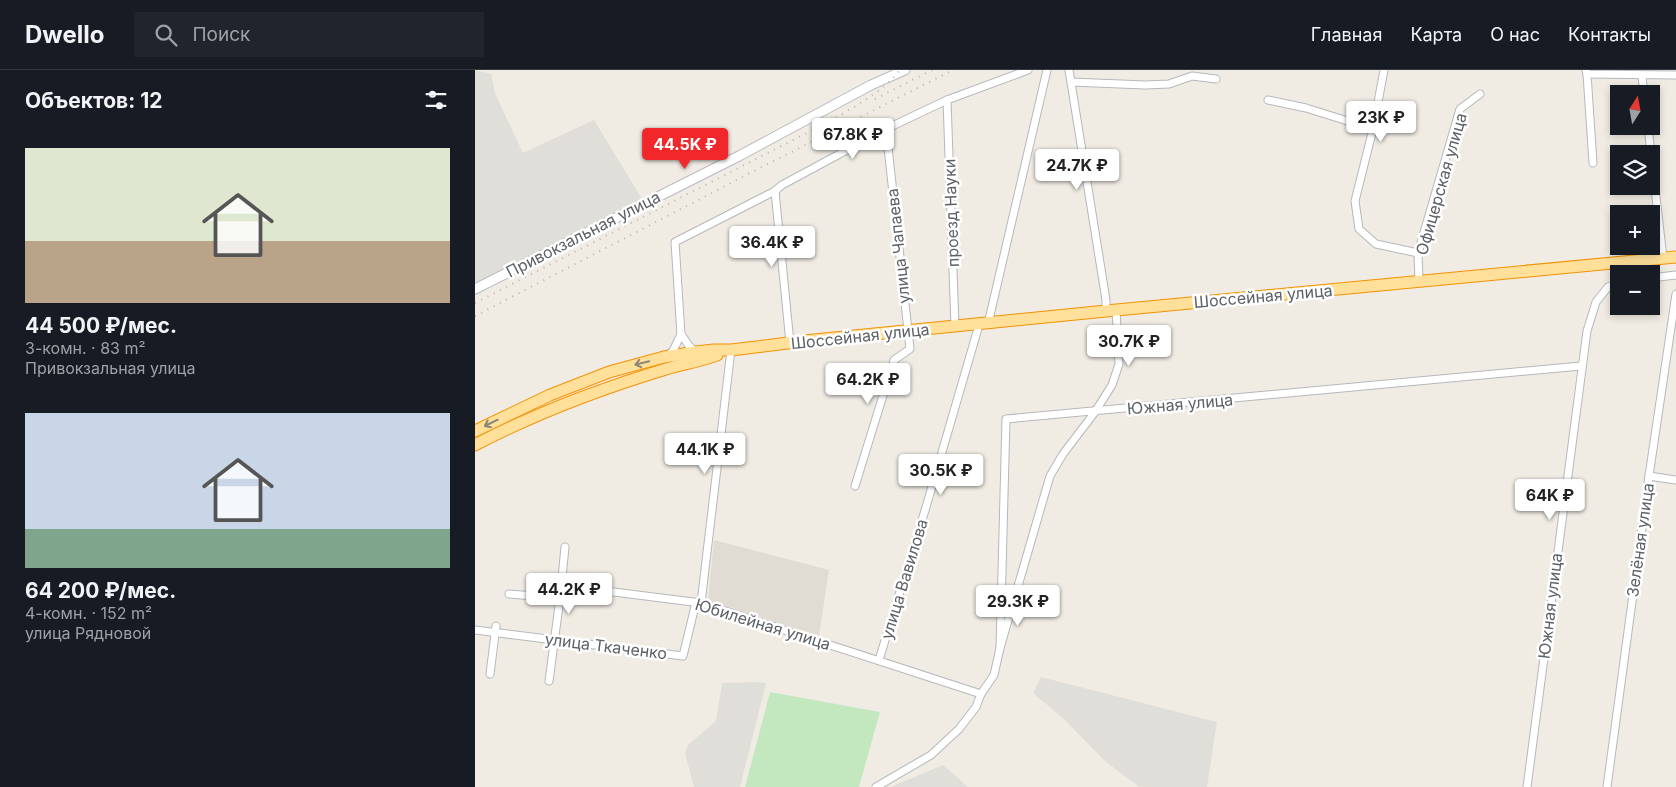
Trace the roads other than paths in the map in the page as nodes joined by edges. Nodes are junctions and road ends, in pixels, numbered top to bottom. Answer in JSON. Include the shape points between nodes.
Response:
{"nodes":[{"id":1,"x":905,"y":70,"type":"edge"},
{"id":2,"x":1028,"y":70,"type":"edge"},
{"id":3,"x":1047,"y":70,"type":"edge"},
{"id":4,"x":1069,"y":70,"type":"edge"},
{"id":5,"x":1384,"y":70,"type":"edge"},
{"id":6,"x":1587,"y":72,"type":"edge"},
{"id":7,"x":1676,"y":75,"type":"edge"},
{"id":8,"x":1642,"y":76,"type":"junction"},
{"id":9,"x":1216,"y":79,"type":"dead end"},
{"id":10,"x":1071,"y":82,"type":"junction"},
{"id":11,"x":1643,"y":85,"type":"edge"},
{"id":12,"x":1480,"y":94,"type":"dead end"},
{"id":13,"x":947,"y":100,"type":"junction"},
{"id":14,"x":1268,"y":100,"type":"dead end"},
{"id":15,"x":886,"y":129,"type":"junction"},
{"id":16,"x":1373,"y":129,"type":"junction"},
{"id":17,"x":1593,"y":163,"type":"dead end"},
{"id":18,"x":775,"y":191,"type":"junction"},
{"id":19,"x":1656,"y":195,"type":"edge"},
{"id":20,"x":1418,"y":253,"type":"junction"},
{"id":21,"x":1676,"y":257,"type":"edge"},
{"id":22,"x":1663,"y":258,"type":"junction"},
{"id":23,"x":1676,"y":275,"type":"edge"},
{"id":24,"x":1660,"y":277,"type":"edge"},
{"id":25,"x":1419,"y":282,"type":"junction"},
{"id":26,"x":1610,"y":286,"type":"edge"},
{"id":27,"x":475,"y":289,"type":"edge"},
{"id":28,"x":1676,"y":294,"type":"edge"},
{"id":29,"x":1111,"y":310,"type":"junction"},
{"id":30,"x":984,"y":324,"type":"junction"},
{"id":31,"x":955,"y":327,"type":"junction"},
{"id":32,"x":907,"y":332,"type":"junction"},
{"id":33,"x":681,"y":334,"type":"junction"},
{"id":34,"x":790,"y":343,"type":"junction"},
{"id":35,"x":731,"y":350,"type":"junction"},
{"id":36,"x":696,"y":352,"type":"junction"},
{"id":37,"x":664,"y":357,"type":"junction"},
{"id":38,"x":1581,"y":366,"type":"junction"},
{"id":39,"x":1095,"y":412,"type":"junction"},
{"id":40,"x":475,"y":431,"type":"edge"},
{"id":41,"x":475,"y":445,"type":"edge"},
{"id":42,"x":1649,"y":476,"type":"junction"},
{"id":43,"x":1676,"y":480,"type":"edge"},
{"id":44,"x":855,"y":486,"type":"dead end"},
{"id":45,"x":565,"y":547,"type":"dead end"},
{"id":46,"x":509,"y":594,"type":"dead end"},
{"id":47,"x":560,"y":598,"type":"junction"},
{"id":48,"x":698,"y":602,"type":"junction"},
{"id":49,"x":496,"y":629,"type":"junction"},
{"id":50,"x":475,"y":630,"type":"edge"},
{"id":51,"x":554,"y":640,"type":"junction"},
{"id":52,"x":1000,"y":648,"type":"junction"},
{"id":53,"x":879,"y":660,"type":"junction"},
{"id":54,"x":490,"y":674,"type":"dead end"},
{"id":55,"x":549,"y":681,"type":"dead end"},
{"id":56,"x":981,"y":694,"type":"junction"},
{"id":57,"x":876,"y":787,"type":"edge"},
{"id":58,"x":1527,"y":787,"type":"edge"},
{"id":59,"x":1607,"y":787,"type":"edge"}],
"edges":[{"from":1,"to":27,"type":"main road","name":"Привокзальная улица"},
{"from":2,"to":13,"type":"street"},
{"from":3,"to":30,"type":"street","name":"улица Вавилова"},
{"from":4,"to":10,"type":"street"},
{"from":5,"to":16,"type":"street"},
{"from":6,"to":8,"type":"street"},
{"from":6,"to":17,"type":"street"},
{"from":7,"to":8,"type":"street"},
{"from":8,"to":11,"type":"street"},
{"from":9,"to":10,"type":"street","via":[[1192,76],[1169,84],[1145,85]]},
{"from":10,"to":29,"type":"street"},
{"from":12,"to":20,"type":"street","name":"Офицерская улица","via":[[1460,109]]},
{"from":13,"to":15,"type":"street"},
{"from":13,"to":31,"type":"street","name":"проезд Науки"},
{"from":14,"to":16,"type":"street"},
{"from":15,"to":18,"type":"street"},
{"from":15,"to":32,"type":"street","name":"улица Чапаева"},
{"from":16,"to":20,"type":"street","via":[[1355,201],[1359,229],[1376,244]]},
{"from":18,"to":33,"type":"street","via":[[675,242]]},
{"from":18,"to":34,"type":"street"},
{"from":19,"to":22,"type":"street"},
{"from":20,"to":25,"type":"street","name":"Офицерская улица"},
{"from":21,"to":22,"type":"highway","name":"Шоссейная улица"},
{"from":22,"to":25,"type":"highway","name":"Шоссейная улица"},
{"from":23,"to":24,"type":"street"},
{"from":25,"to":29,"type":"highway","name":"Шоссейная улица"},
{"from":26,"to":38,"type":"street","name":"Южная улица","via":[[1596,302]]},
{"from":28,"to":42,"type":"street","name":"Зелёная улица"},
{"from":29,"to":30,"type":"highway","name":"Шоссейная улица"},
{"from":29,"to":39,"type":"street","via":[[1119,364],[1112,385]]},
{"from":30,"to":31,"type":"highway","name":"Шоссейная улица"},
{"from":30,"to":53,"type":"street","name":"улица Вавилова"},
{"from":31,"to":32,"type":"highway","name":"Шоссейная улица"},
{"from":32,"to":34,"type":"highway","name":"Шоссейная улица"},
{"from":32,"to":44,"type":"street","name":"улица Чапаева","via":[[910,349],[894,360]]},
{"from":33,"to":36,"type":"street"},
{"from":33,"to":37,"type":"street","via":[[673,350]]},
{"from":34,"to":35,"type":"highway","name":"Шоссейная улица"},
{"from":35,"to":36,"type":"highway"},
{"from":35,"to":41,"type":"highway","via":[[563,404]]},
{"from":35,"to":48,"type":"street"},
{"from":36,"to":37,"type":"highway"},
{"from":37,"to":40,"type":"highway","one_way":true,"via":[[600,375]]},
{"from":38,"to":39,"type":"street","name":"Южная улица"},
{"from":38,"to":58,"type":"street","name":"Южная улица"},
{"from":39,"to":52,"type":"street","via":[[1050,476]]},
{"from":39,"to":52,"type":"street","name":"Южная улица","via":[[1007,419]]},
{"from":42,"to":43,"type":"street"},
{"from":42,"to":59,"type":"street","name":"Зелёная улица"},
{"from":45,"to":47,"type":"street"},
{"from":46,"to":47,"type":"street","name":"Юбилейная улица"},
{"from":47,"to":48,"type":"street","name":"Юбилейная улица","via":[[589,589]]},
{"from":47,"to":51,"type":"street"},
{"from":48,"to":51,"type":"street","name":"улица Ткаченко","via":[[683,656]]},
{"from":48,"to":53,"type":"street","name":"Юбилейная улица"},
{"from":49,"to":50,"type":"street","name":"улица Ткаченко"},
{"from":49,"to":51,"type":"street","name":"улица Ткаченко"},
{"from":49,"to":54,"type":"street"},
{"from":51,"to":55,"type":"street"},
{"from":52,"to":56,"type":"street","via":[[994,675]]},
{"from":53,"to":56,"type":"street","name":"Юбилейная улица"},
{"from":56,"to":57,"type":"street","via":[[976,707],[959,729],[931,755]]}]}
